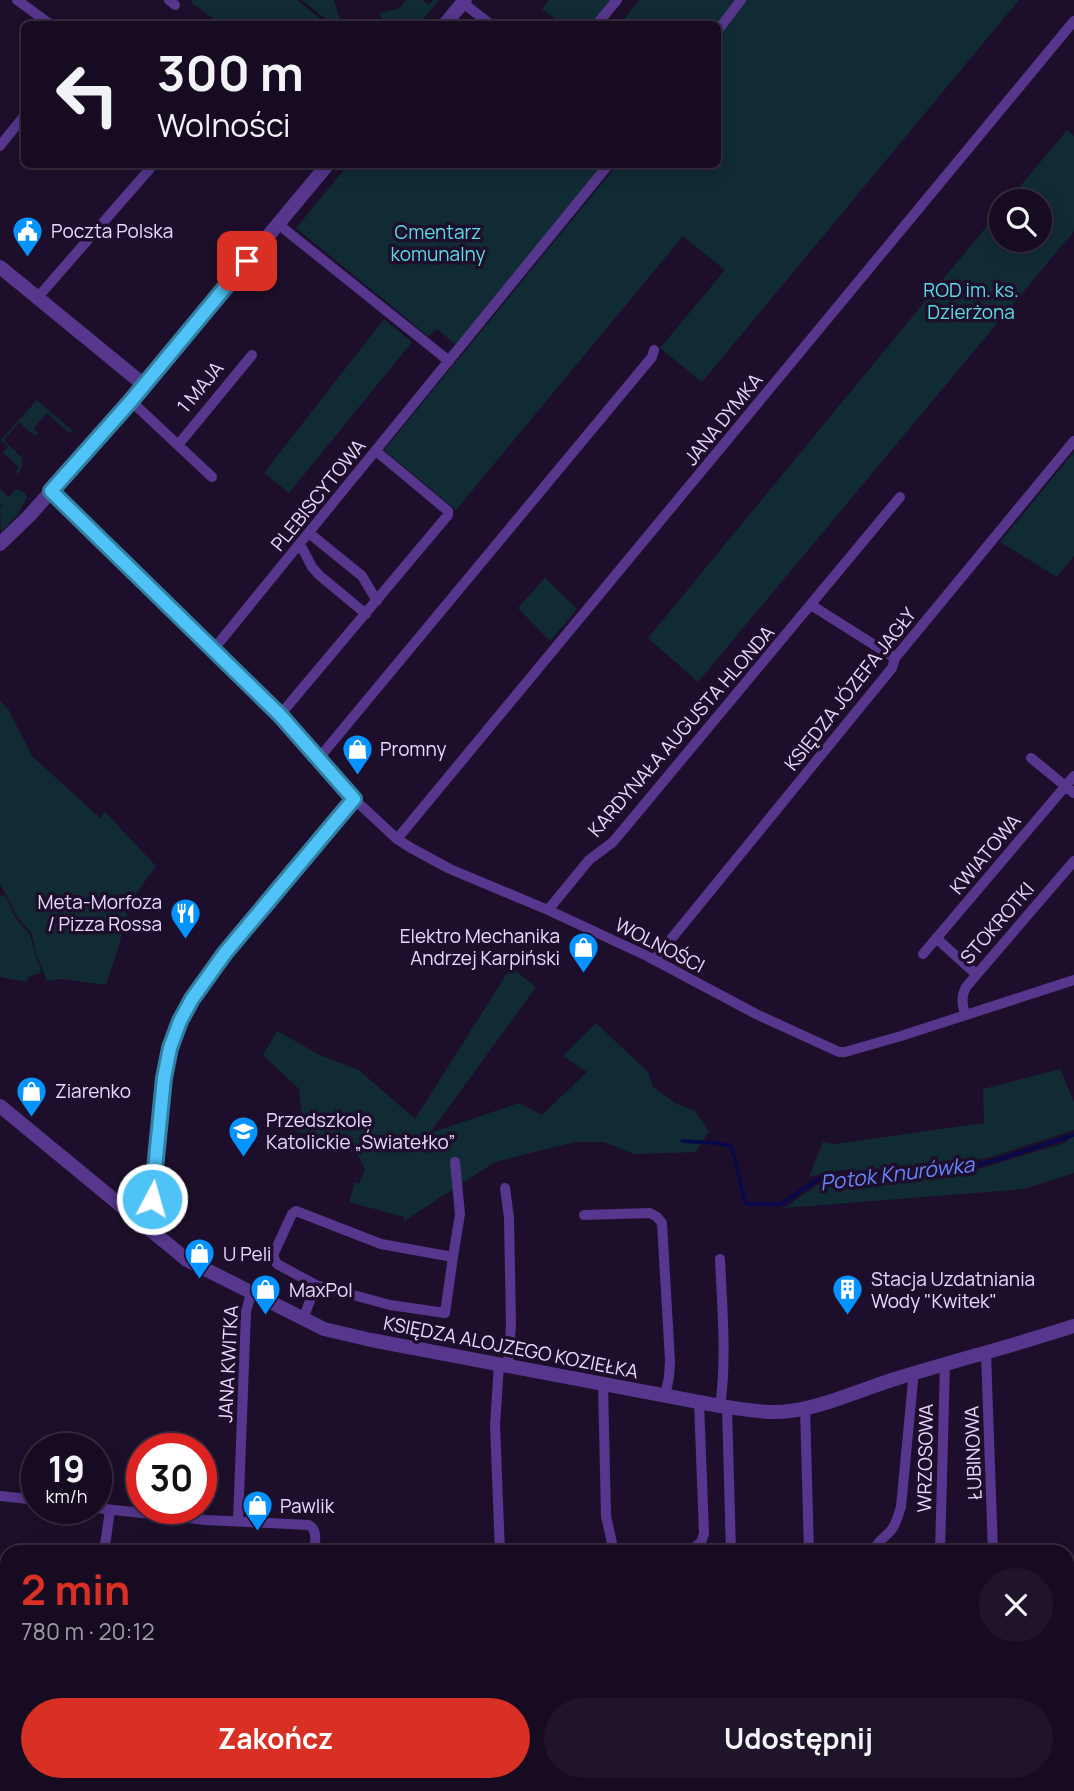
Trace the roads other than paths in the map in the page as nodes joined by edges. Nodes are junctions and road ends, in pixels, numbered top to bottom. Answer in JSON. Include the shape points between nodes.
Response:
{"nodes":[{"id":1,"x":17,"y":0,"type":"edge"},
{"id":2,"x":617,"y":0,"type":"edge"},
{"id":3,"x":741,"y":0,"type":"edge"},
{"id":4,"x":464,"y":1,"type":"edge"},
{"id":5,"x":46,"y":21,"type":"edge"},
{"id":6,"x":447,"y":21,"type":"edge"},
{"id":7,"x":487,"y":21,"type":"edge"},
{"id":8,"x":600,"y":21,"type":"edge"},
{"id":9,"x":1074,"y":21,"type":"edge"},
{"id":10,"x":721,"y":26,"type":"edge"},
{"id":11,"x":21,"y":120,"type":"edge"},
{"id":12,"x":0,"y":146,"type":"edge"},
{"id":13,"x":151,"y":168,"type":"edge"},
{"id":14,"x":325,"y":168,"type":"edge"},
{"id":15,"x":606,"y":168,"type":"edge"},
{"id":16,"x":278,"y":224,"type":"junction"},
{"id":17,"x":0,"y":267,"type":"edge"},
{"id":18,"x":38,"y":297,"type":"junction"},
{"id":19,"x":654,"y":350,"type":"dead end"},
{"id":20,"x":252,"y":355,"type":"dead end"},
{"id":21,"x":449,"y":362,"type":"junction"},
{"id":22,"x":144,"y":385,"type":"junction"},
{"id":23,"x":131,"y":401,"type":"junction"},
{"id":24,"x":1074,"y":441,"type":"edge"},
{"id":25,"x":178,"y":445,"type":"junction"},
{"id":26,"x":376,"y":451,"type":"junction"},
{"id":27,"x":212,"y":477,"type":"dead end"},
{"id":28,"x":51,"y":491,"type":"junction"},
{"id":29,"x":900,"y":497,"type":"dead end"},
{"id":30,"x":309,"y":533,"type":"junction"},
{"id":31,"x":0,"y":544,"type":"edge"},
{"id":32,"x":300,"y":544,"type":"junction"},
{"id":33,"x":377,"y":601,"type":"junction"},
{"id":34,"x":811,"y":605,"type":"junction"},
{"id":35,"x":366,"y":614,"type":"junction"},
{"id":36,"x":213,"y":650,"type":"junction"},
{"id":37,"x":895,"y":658,"type":"junction"},
{"id":38,"x":280,"y":715,"type":"junction"},
{"id":39,"x":319,"y":758,"type":"junction"},
{"id":40,"x":1031,"y":758,"type":"dead end"},
{"id":41,"x":1074,"y":776,"type":"edge"},
{"id":42,"x":1070,"y":790,"type":"edge"},
{"id":43,"x":354,"y":799,"type":"junction"},
{"id":44,"x":397,"y":839,"type":"junction"},
{"id":45,"x":1074,"y":861,"type":"edge"},
{"id":46,"x":548,"y":910,"type":"junction"},
{"id":47,"x":936,"y":939,"type":"junction"},
{"id":48,"x":923,"y":954,"type":"dead end"},
{"id":49,"x":654,"y":960,"type":"junction"},
{"id":50,"x":976,"y":974,"type":"junction"},
{"id":51,"x":1074,"y":980,"type":"edge"},
{"id":52,"x":965,"y":1014,"type":"junction"},
{"id":53,"x":0,"y":1106,"type":"edge"},
{"id":54,"x":455,"y":1162,"type":"dead end"},
{"id":55,"x":505,"y":1188,"type":"dead end"},
{"id":56,"x":584,"y":1215,"type":"dead end"},
{"id":57,"x":140,"y":1222,"type":"junction"},
{"id":58,"x":453,"y":1257,"type":"junction"},
{"id":59,"x":720,"y":1259,"type":"dead end"},
{"id":60,"x":316,"y":1285,"type":"junction"},
{"id":61,"x":251,"y":1293,"type":"junction"},
{"id":62,"x":303,"y":1319,"type":"junction"},
{"id":63,"x":1074,"y":1326,"type":"edge"},
{"id":64,"x":986,"y":1353,"type":"junction"},
{"id":65,"x":945,"y":1364,"type":"junction"},
{"id":66,"x":504,"y":1365,"type":"junction"},
{"id":67,"x":912,"y":1374,"type":"junction"},
{"id":68,"x":603,"y":1384,"type":"junction"},
{"id":69,"x":666,"y":1396,"type":"junction"},
{"id":70,"x":699,"y":1402,"type":"junction"},
{"id":71,"x":724,"y":1407,"type":"junction"},
{"id":72,"x":804,"y":1408,"type":"junction"},
{"id":73,"x":0,"y":1496,"type":"edge"},
{"id":74,"x":21,"y":1498,"type":"edge"},
{"id":75,"x":112,"y":1510,"type":"edge"},
{"id":76,"x":239,"y":1521,"type":"junction"},
{"id":77,"x":108,"y":1524,"type":"edge"},
{"id":78,"x":105,"y":1545,"type":"edge"},
{"id":79,"x":314,"y":1545,"type":"edge"},
{"id":80,"x":500,"y":1545,"type":"edge"},
{"id":81,"x":612,"y":1545,"type":"edge"},
{"id":82,"x":697,"y":1545,"type":"edge"},
{"id":83,"x":731,"y":1545,"type":"edge"},
{"id":84,"x":808,"y":1545,"type":"edge"},
{"id":85,"x":877,"y":1545,"type":"edge"},
{"id":86,"x":940,"y":1545,"type":"edge"},
{"id":87,"x":993,"y":1545,"type":"edge"}],
"edges":[{"from":1,"to":5,"type":"street"},
{"from":2,"to":8,"type":"street"},
{"from":3,"to":10,"type":"street"},
{"from":4,"to":6,"type":"street"},
{"from":4,"to":7,"type":"street"},
{"from":9,"to":44,"type":"street","name":"JANA DYMKA"},
{"from":11,"to":12,"type":"street"},
{"from":13,"to":18,"type":"street"},
{"from":14,"to":16,"type":"street"},
{"from":15,"to":21,"type":"street","name":"PLEBISCYTOWA"},
{"from":16,"to":21,"type":"street"},
{"from":16,"to":22,"type":"street"},
{"from":17,"to":18,"type":"street"},
{"from":18,"to":22,"type":"street"},
{"from":19,"to":39,"type":"street"},
{"from":20,"to":25,"type":"street","name":"1 MAJA"},
{"from":21,"to":26,"type":"street","name":"PLEBISCYTOWA"},
{"from":22,"to":23,"type":"street"},
{"from":23,"to":25,"type":"street","name":"1 MAJA"},
{"from":23,"to":28,"type":"street"},
{"from":24,"to":37,"type":"street","name":"KSIĘDZA JÓZEFA JAGŁY"},
{"from":25,"to":27,"type":"street","name":"1 MAJA"},
{"from":26,"to":30,"type":"street","name":"PLEBISCYTOWA"},
{"from":26,"to":33,"type":"street","via":[[448,510]]},
{"from":28,"to":31,"type":"street"},
{"from":28,"to":36,"type":"street","name":"WOLNOŚCI"},
{"from":29,"to":34,"type":"street","name":"KARDYNAŁA AUGUSTA HLONDA"},
{"from":30,"to":32,"type":"street","name":"PLEBISCYTOWA"},
{"from":30,"to":33,"type":"street","via":[[362,576]]},
{"from":32,"to":35,"type":"street","via":[[319,575]]},
{"from":32,"to":36,"type":"street","name":"PLEBISCYTOWA"},
{"from":33,"to":35,"type":"street"},
{"from":34,"to":37,"type":"street"},
{"from":34,"to":46,"type":"street","name":"KARDYNAŁA AUGUSTA HLONDA","via":[[613,842],[589,860]]},
{"from":35,"to":38,"type":"street"},
{"from":36,"to":38,"type":"street","name":"WOLNOŚCI"},
{"from":37,"to":49,"type":"street","name":"KSIĘDZA JÓZEFA JAGŁY","via":[[892,668]]},
{"from":38,"to":39,"type":"street","name":"WOLNOŚCI"},
{"from":39,"to":43,"type":"street","name":"WOLNOŚCI"},
{"from":40,"to":42,"type":"street"},
{"from":41,"to":42,"type":"street","name":"KWIATOWA"},
{"from":42,"to":47,"type":"street","name":"KWIATOWA"},
{"from":43,"to":44,"type":"street","name":"WOLNOŚCI"},
{"from":43,"to":57,"type":"street","via":[[225,953],[180,1021],[164,1078],[152,1199]]},
{"from":44,"to":46,"type":"street","name":"WOLNOŚCI","via":[[450,869]]},
{"from":45,"to":50,"type":"street","name":"STOKROTKI"},
{"from":46,"to":49,"type":"street","name":"WOLNOŚCI"},
{"from":47,"to":48,"type":"street","name":"KWIATOWA"},
{"from":47,"to":50,"type":"street"},
{"from":49,"to":52,"type":"street","name":"WOLNOŚCI","via":[[839,1052]]},
{"from":50,"to":52,"type":"street","name":"STOKROTKI","via":[[962,994]]},
{"from":51,"to":52,"type":"street","name":"WOLNOŚCI"},
{"from":53,"to":57,"type":"street","name":"KSIĘDZA ALOJZEGO KOZIEŁKA"},
{"from":54,"to":58,"type":"street","via":[[460,1213]]},
{"from":55,"to":66,"type":"street","via":[[511,1325]]},
{"from":56,"to":69,"type":"street","via":[[650,1213],[662,1223],[669,1341]]},
{"from":57,"to":61,"type":"street","name":"KSIĘDZA ALOJZEGO KOZIEŁKA","via":[[187,1260]]},
{"from":58,"to":60,"type":"street","via":[[445,1313],[390,1305]]},
{"from":58,"to":60,"type":"street","via":[[381,1244],[296,1211],[274,1258]]},
{"from":59,"to":71,"type":"street"},
{"from":60,"to":62,"type":"street"},
{"from":61,"to":62,"type":"street","name":"KSIĘDZA ALOJZEGO KOZIEŁKA"},
{"from":61,"to":76,"type":"street","name":"JANA KWITKA","via":[[246,1312]]},
{"from":62,"to":66,"type":"street","name":"KSIĘDZA ALOJZEGO KOZIEŁKA","via":[[371,1340]]},
{"from":63,"to":64,"type":"street","name":"KSIĘDZA ALOJZEGO KOZIEŁKA"},
{"from":64,"to":65,"type":"street","name":"KSIĘDZA ALOJZEGO KOZIEŁKA"},
{"from":64,"to":87,"type":"street","name":"ŁUBINOWA"},
{"from":65,"to":67,"type":"street","name":"KSIĘDZA ALOJZEGO KOZIEŁKA"},
{"from":65,"to":86,"type":"street","name":"WRZOSOWA"},
{"from":66,"to":68,"type":"street","name":"KSIĘDZA ALOJZEGO KOZIEŁKA"},
{"from":66,"to":80,"type":"street","via":[[495,1425]]},
{"from":67,"to":72,"type":"street","name":"KSIĘDZA ALOJZEGO KOZIEŁKA"},
{"from":67,"to":85,"type":"street","via":[[901,1507],[890,1533]]},
{"from":68,"to":69,"type":"street","name":"KSIĘDZA ALOJZEGO KOZIEŁKA"},
{"from":68,"to":81,"type":"street","via":[[606,1516]]},
{"from":69,"to":70,"type":"street","name":"KSIĘDZA ALOJZEGO KOZIEŁKA"},
{"from":70,"to":71,"type":"street","name":"KSIĘDZA ALOJZEGO KOZIEŁKA"},
{"from":70,"to":82,"type":"street","via":[[704,1534]]},
{"from":71,"to":72,"type":"street","name":"KSIĘDZA ALOJZEGO KOZIEŁKA","via":[[755,1412]]},
{"from":71,"to":83,"type":"street"},
{"from":72,"to":84,"type":"street"},
{"from":73,"to":74,"type":"street"},
{"from":75,"to":76,"type":"street"},
{"from":76,"to":79,"type":"street","via":[[311,1526]]},
{"from":77,"to":78,"type":"street"}]}
